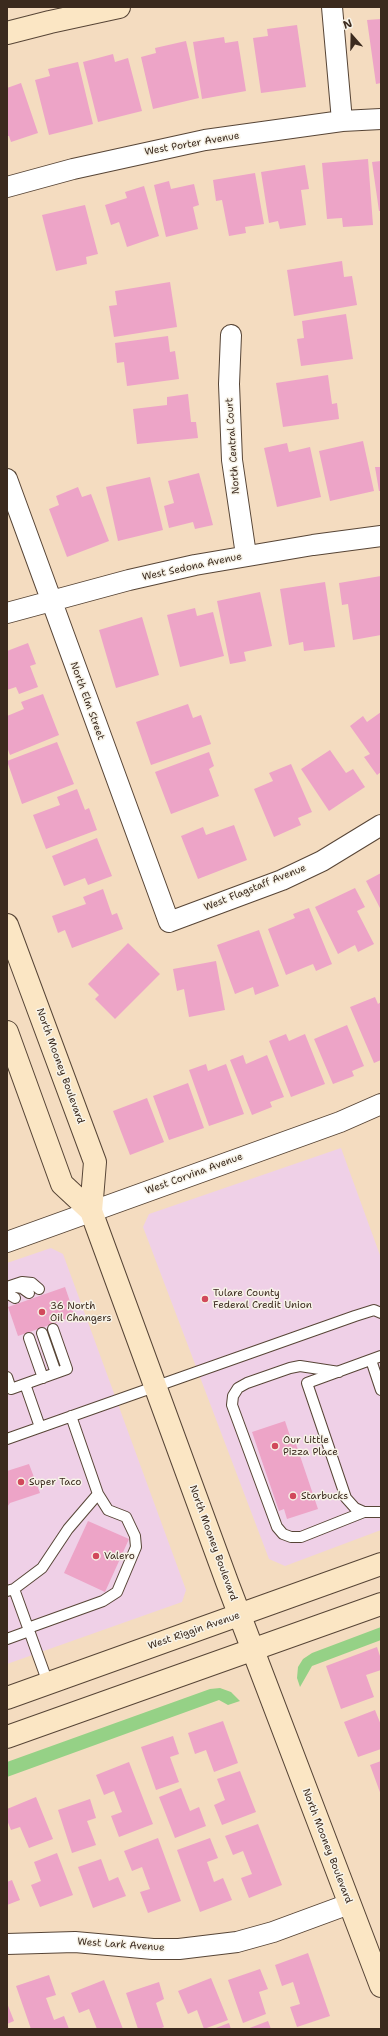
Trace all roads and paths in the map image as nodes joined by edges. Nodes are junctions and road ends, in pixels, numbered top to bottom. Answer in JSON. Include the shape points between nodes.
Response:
{"nodes":[{"id":1,"x":119,"y":7,"type":"edge"},
{"id":2,"x":332,"y":7,"type":"edge"},
{"id":3,"x":7,"y":33,"type":"edge"},
{"id":4,"x":381,"y":119,"type":"edge"},
{"id":5,"x":342,"y":121,"type":"junction"},
{"id":6,"x":7,"y":187,"type":"edge"},
{"id":7,"x":231,"y":336,"type":"dead end"},
{"id":8,"x":7,"y":479,"type":"edge"},
{"id":9,"x":381,"y":536,"type":"edge"},
{"id":10,"x":246,"y":555,"type":"junction"},
{"id":11,"x":50,"y":601,"type":"junction"},
{"id":12,"x":7,"y":613,"type":"edge"},
{"id":13,"x":381,"y":825,"type":"edge"},
{"id":14,"x":169,"y":922,"type":"joint"},
{"id":15,"x":7,"y":925,"type":"edge"},
{"id":16,"x":7,"y":1032,"type":"edge"},
{"id":17,"x":381,"y":1104,"type":"edge"},
{"id":18,"x":91,"y":1211,"type":"junction"},
{"id":19,"x":7,"y":1242,"type":"edge"},
{"id":20,"x":39,"y":1289,"type":"dead end"},
{"id":21,"x":10,"y":1291,"type":"edge"},
{"id":22,"x":29,"y":1293,"type":"dead end"},
{"id":23,"x":381,"y":1313,"type":"edge"},
{"id":24,"x":53,"y":1329,"type":"dead end"},
{"id":25,"x":42,"y":1333,"type":"dead end"},
{"id":26,"x":29,"y":1338,"type":"dead end"},
{"id":27,"x":381,"y":1356,"type":"edge"},
{"id":28,"x":371,"y":1360,"type":"junction"},
{"id":29,"x":339,"y":1372,"type":"junction"},
{"id":30,"x":56,"y":1373,"type":"junction"},
{"id":31,"x":7,"y":1377,"type":"edge"},
{"id":32,"x":43,"y":1378,"type":"junction"},
{"id":33,"x":25,"y":1384,"type":"junction"},
{"id":34,"x":157,"y":1386,"type":"junction"},
{"id":35,"x":381,"y":1390,"type":"edge"},
{"id":36,"x":71,"y":1416,"type":"junction"},
{"id":37,"x":40,"y":1427,"type":"junction"},
{"id":38,"x":7,"y":1439,"type":"edge"},
{"id":39,"x":98,"y":1494,"type":"junction"},
{"id":40,"x":346,"y":1498,"type":"junction"},
{"id":41,"x":364,"y":1512,"type":"junction"},
{"id":42,"x":381,"y":1512,"type":"edge"},
{"id":43,"x":347,"y":1519,"type":"junction"},
{"id":44,"x":381,"y":1564,"type":"edge"},
{"id":45,"x":10,"y":1590,"type":"edge"},
{"id":46,"x":381,"y":1604,"type":"edge"},
{"id":47,"x":240,"y":1615,"type":"junction"},
{"id":48,"x":28,"y":1630,"type":"junction"},
{"id":49,"x":7,"y":1639,"type":"edge"},
{"id":50,"x":253,"y":1650,"type":"junction"},
{"id":51,"x":48,"y":1683,"type":"junction"},
{"id":52,"x":7,"y":1698,"type":"edge"},
{"id":53,"x":7,"y":1738,"type":"edge"},
{"id":54,"x":349,"y":1904,"type":"junction"},
{"id":55,"x":7,"y":1944,"type":"edge"},
{"id":56,"x":381,"y":1986,"type":"edge"}],
"edges":[{"from":1,"to":3,"type":"street"},
{"from":2,"to":5,"type":"street"},
{"from":4,"to":5,"type":"street","name":"West Porter Avenue"},
{"from":5,"to":6,"type":"street","name":"West Porter Avenue","via":[[205,140],[72,168]]},
{"from":7,"to":10,"type":"street","name":"North Central Court","via":[[229,384],[232,460]]},
{"from":8,"to":11,"type":"street","name":"North Elm Street"},
{"from":9,"to":10,"type":"street","name":"West Sedona Avenue"},
{"from":10,"to":11,"type":"street","name":"West Sedona Avenue"},
{"from":11,"to":12,"type":"street","name":"West Sedona Avenue"},
{"from":11,"to":14,"type":"street","name":"North Elm Street"},
{"from":13,"to":14,"type":"street","name":"West Flagstaff Avenue","via":[[282,880]]},
{"from":15,"to":18,"type":"street","name":"North Mooney Boulevard","via":[[95,1162]]},
{"from":16,"to":18,"type":"street","name":"North Mooney Boulevard","via":[[62,1184]]},
{"from":17,"to":18,"type":"street","name":"West Corvina Avenue","via":[[340,1122]]},
{"from":18,"to":19,"type":"street","name":"West Corvina Avenue"},
{"from":18,"to":34,"type":"street","name":"North Mooney Boulevard"},
{"from":20,"to":21,"type":"lane","via":[[32,1283],[22,1282]]},
{"from":21,"to":22,"type":"lane","via":[[22,1288]]},
{"from":23,"to":34,"type":"lane","via":[[374,1310],[355,1316]]},
{"from":24,"to":30,"type":"lane","via":[[67,1369]]},
{"from":25,"to":30,"type":"lane"},
{"from":26,"to":32,"type":"lane"},
{"from":27,"to":28,"type":"lane"},
{"from":28,"to":29,"type":"lane"},
{"from":28,"to":35,"type":"lane"},
{"from":29,"to":40,"type":"lane","via":[[306,1383]]},
{"from":29,"to":43,"type":"lane","via":[[300,1366],[290,1368],[238,1388],[233,1396],[232,1405],[277,1527],[283,1534],[301,1537]]},
{"from":30,"to":32,"type":"lane"},
{"from":31,"to":33,"type":"lane","via":[[11,1389]]},
{"from":32,"to":33,"type":"lane"},
{"from":33,"to":37,"type":"lane"},
{"from":34,"to":36,"type":"lane"},
{"from":34,"to":47,"type":"street","name":"North Mooney Boulevard"},
{"from":36,"to":37,"type":"lane"},
{"from":36,"to":39,"type":"lane"},
{"from":37,"to":38,"type":"lane"},
{"from":39,"to":45,"type":"lane","via":[[68,1528],[42,1568]]},
{"from":39,"to":48,"type":"lane","via":[[108,1510],[126,1517],[135,1536],[136,1546],[117,1592],[103,1601]]},
{"from":40,"to":41,"type":"lane","via":[[355,1508]]},
{"from":40,"to":43,"type":"lane","via":[[350,1510]]},
{"from":41,"to":42,"type":"lane"},
{"from":41,"to":43,"type":"lane"},
{"from":44,"to":47,"type":"street","name":"West Riggin Avenue"},
{"from":45,"to":48,"type":"lane"},
{"from":46,"to":50,"type":"street"},
{"from":47,"to":50,"type":"street","name":"North Mooney Boulevard"},
{"from":47,"to":51,"type":"street","name":"West Riggin Avenue"},
{"from":48,"to":49,"type":"lane"},
{"from":48,"to":51,"type":"lane"},
{"from":50,"to":53,"type":"street"},
{"from":50,"to":54,"type":"street","name":"North Mooney Boulevard"},
{"from":51,"to":52,"type":"street","name":"West Riggin Avenue"},
{"from":54,"to":55,"type":"street","name":"West Lark Avenue","via":[[273,1932],[237,1942],[179,1949],[74,1942]]},
{"from":54,"to":56,"type":"street","name":"North Mooney Boulevard"}]}
